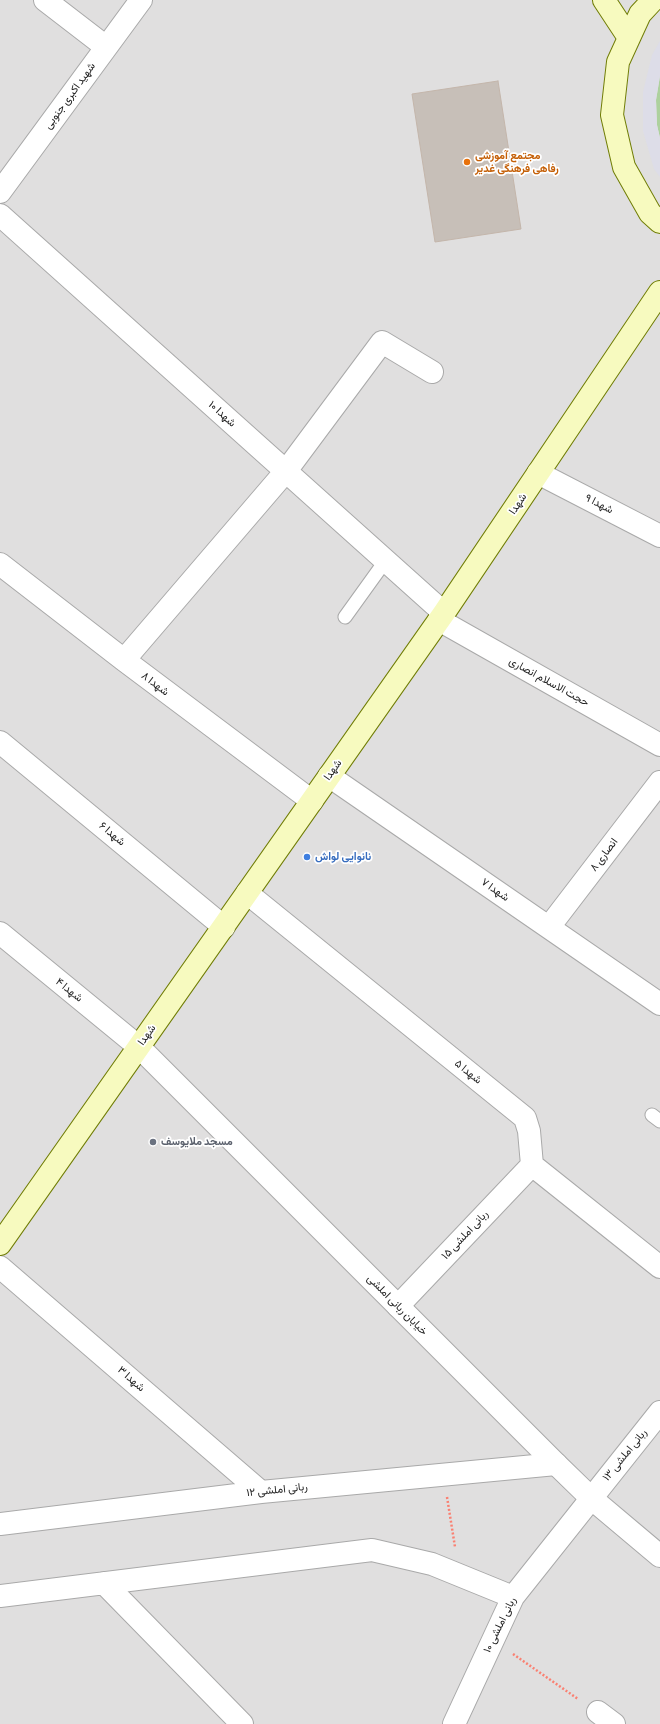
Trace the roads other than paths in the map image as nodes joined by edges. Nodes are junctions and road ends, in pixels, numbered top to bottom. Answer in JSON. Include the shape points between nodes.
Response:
{"nodes":[{"id":1,"x":45,"y":0,"type":"edge"},
{"id":2,"x":141,"y":0,"type":"edge"},
{"id":3,"x":604,"y":0,"type":"edge"},
{"id":4,"x":653,"y":0,"type":"edge"},
{"id":5,"x":629,"y":38,"type":"junction"},
{"id":6,"x":106,"y":47,"type":"junction"},
{"id":7,"x":0,"y":192,"type":"edge"},
{"id":8,"x":0,"y":215,"type":"edge"},
{"id":9,"x":660,"y":222,"type":"edge"},
{"id":10,"x":660,"y":292,"type":"edge"},
{"id":11,"x":432,"y":372,"type":"dead end"},
{"id":12,"x":286,"y":471,"type":"junction"},
{"id":13,"x":538,"y":473,"type":"junction"},
{"id":14,"x":660,"y":536,"type":"edge"},
{"id":15,"x":386,"y":560,"type":"junction"},
{"id":16,"x":0,"y":564,"type":"edge"},
{"id":17,"x":442,"y":616,"type":"junction"},
{"id":18,"x":345,"y":617,"type":"dead end"},
{"id":19,"x":124,"y":660,"type":"junction"},
{"id":20,"x":0,"y":742,"type":"edge"},
{"id":21,"x":660,"y":744,"type":"edge"},
{"id":22,"x":329,"y":776,"type":"junction"},
{"id":23,"x":660,"y":782,"type":"edge"},
{"id":24,"x":312,"y":801,"type":"junction"},
{"id":25,"x":247,"y":893,"type":"junction"},
{"id":26,"x":224,"y":927,"type":"junction"},
{"id":27,"x":549,"y":928,"type":"junction"},
{"id":28,"x":0,"y":933,"type":"edge"},
{"id":29,"x":660,"y":1004,"type":"edge"},
{"id":30,"x":139,"y":1047,"type":"junction"},
{"id":31,"x":532,"y":1165,"type":"junction"},
{"id":32,"x":0,"y":1244,"type":"edge"},
{"id":33,"x":0,"y":1266,"type":"edge"},
{"id":34,"x":660,"y":1266,"type":"edge"},
{"id":35,"x":398,"y":1306,"type":"junction"},
{"id":36,"x":660,"y":1412,"type":"edge"},
{"id":37,"x":556,"y":1464,"type":"junction"},
{"id":38,"x":261,"y":1492,"type":"junction"},
{"id":39,"x":591,"y":1498,"type":"junction"},
{"id":40,"x":0,"y":1524,"type":"edge"},
{"id":41,"x":660,"y":1556,"type":"edge"},
{"id":42,"x":104,"y":1583,"type":"junction"},
{"id":43,"x":0,"y":1596,"type":"edge"},
{"id":44,"x":513,"y":1597,"type":"junction"},
{"id":45,"x":242,"y":1724,"type":"edge"},
{"id":46,"x":454,"y":1724,"type":"edge"}],
"edges":[{"from":1,"to":6,"type":"street"},
{"from":2,"to":6,"type":"street","name":"شهید اکبری جنوبی"},
{"from":3,"to":5,"type":"main road"},
{"from":4,"to":5,"type":"main road","via":[[640,14]]},
{"from":5,"to":9,"type":"main road","via":[[618,62],[612,115],[624,167],[650,213]]},
{"from":6,"to":7,"type":"street","name":"شهید اکبری جنوبی"},
{"from":8,"to":12,"type":"street","name":"شهدا ۱۰"},
{"from":10,"to":13,"type":"main road","name":"شهدا"},
{"from":11,"to":12,"type":"street","via":[[382,342]]},
{"from":12,"to":15,"type":"street","name":"شهدا ۱۰"},
{"from":12,"to":19,"type":"street"},
{"from":13,"to":14,"type":"street","name":"شهدا ۹"},
{"from":13,"to":17,"type":"main road","name":"شهدا"},
{"from":15,"to":17,"type":"street","name":"شهدا ۱۰"},
{"from":15,"to":18,"type":"lane"},
{"from":16,"to":19,"type":"street","name":"شهدا ۸"},
{"from":17,"to":21,"type":"street","name":"حجت الاسلام انصاری"},
{"from":17,"to":22,"type":"main road","name":"شهدا"},
{"from":19,"to":24,"type":"street","name":"شهدا ۸"},
{"from":20,"to":26,"type":"street","name":"شهدا ۶"},
{"from":22,"to":24,"type":"main road","name":"شهدا"},
{"from":22,"to":27,"type":"street","name":"شهدا ۷"},
{"from":23,"to":27,"type":"street","name":"انصاری ۸"},
{"from":24,"to":25,"type":"main road","name":"شهدا"},
{"from":25,"to":26,"type":"main road","name":"شهدا"},
{"from":25,"to":31,"type":"street","name":"شهدا ۵","via":[[525,1118],[529,1131]]},
{"from":26,"to":30,"type":"main road","name":"شهدا"},
{"from":27,"to":29,"type":"street","name":"شهدا ۷"},
{"from":28,"to":30,"type":"street","name":"شهدا ۴"},
{"from":30,"to":32,"type":"main road","name":"شهدا"},
{"from":30,"to":35,"type":"street","name":"خیابان ربانی املشی"},
{"from":31,"to":34,"type":"street"},
{"from":31,"to":35,"type":"street","name":"ربانی املشی ۱۵"},
{"from":33,"to":38,"type":"street","name":"شهدا ۳"},
{"from":35,"to":37,"type":"street","name":"خیابان ربانی املشی"},
{"from":36,"to":39,"type":"street","name":"ربانی املشی ۱۳"},
{"from":37,"to":38,"type":"street","name":"ربانی املشی ۱۲"},
{"from":37,"to":39,"type":"street","name":"خیابان ربانی املشی"},
{"from":38,"to":40,"type":"street","name":"ربانی املشی ۱۲"},
{"from":39,"to":41,"type":"street","name":"خیابان ربانی املشی"},
{"from":39,"to":44,"type":"street","name":"ربانی املشی ۱۰"},
{"from":42,"to":43,"type":"street"},
{"from":42,"to":44,"type":"street","via":[[372,1550],[432,1564]]},
{"from":42,"to":45,"type":"street"},
{"from":44,"to":46,"type":"street","name":"ربانی املشی ۱۰"}]}
